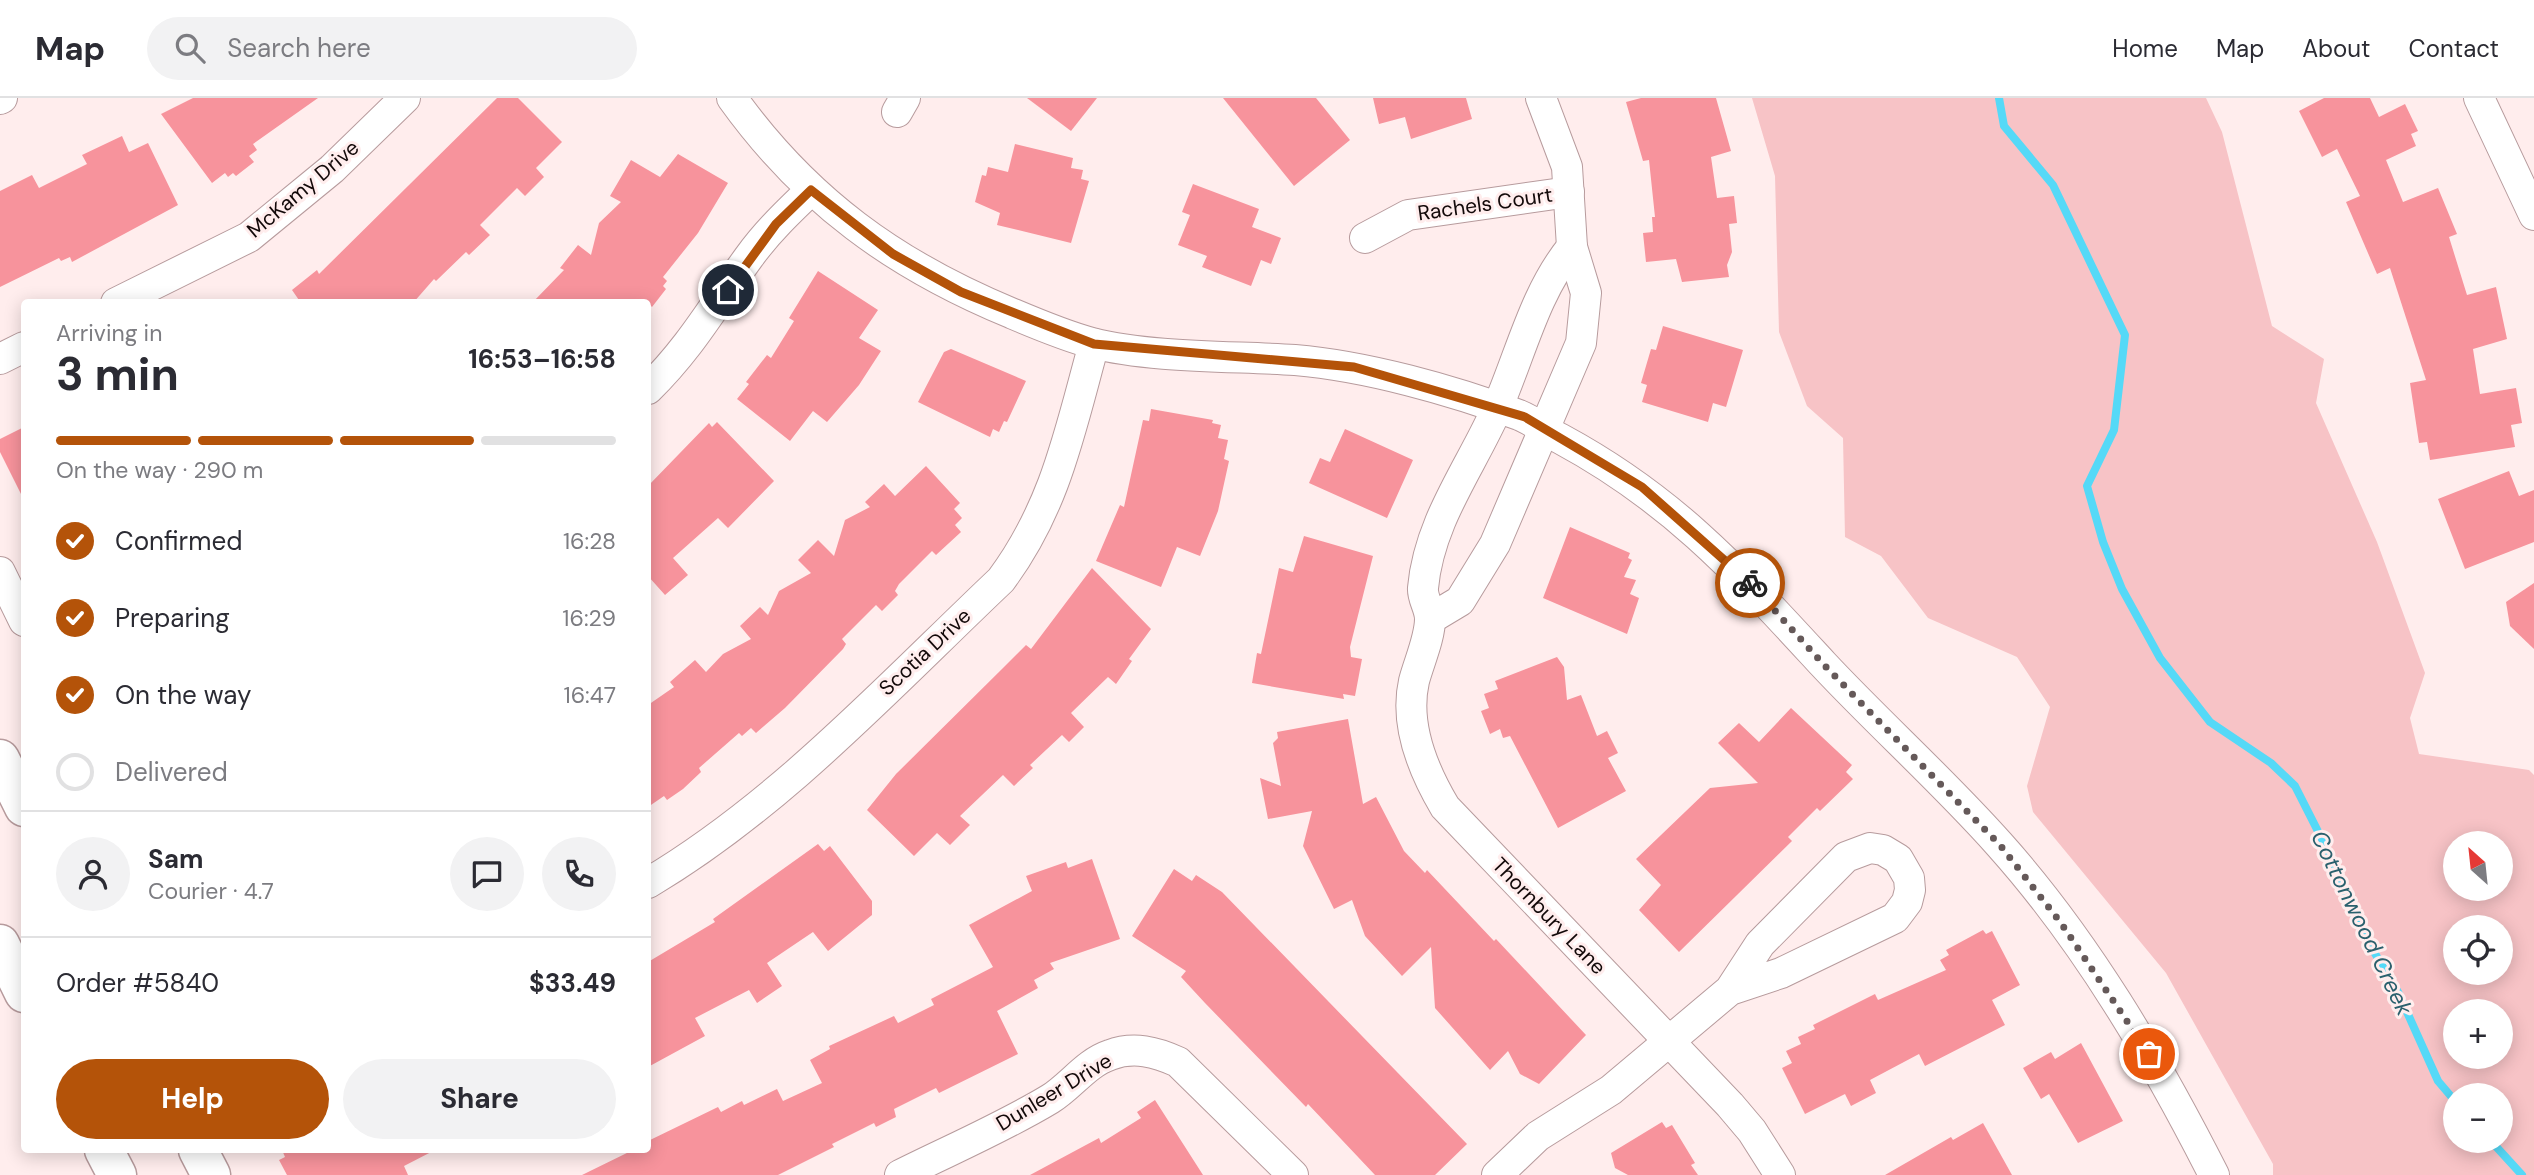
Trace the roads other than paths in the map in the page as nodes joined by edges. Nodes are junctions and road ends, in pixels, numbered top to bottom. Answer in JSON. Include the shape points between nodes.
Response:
{"nodes":[{"id":1,"x":405,"y":98,"type":"edge"},
{"id":2,"x":732,"y":98,"type":"edge"},
{"id":3,"x":1541,"y":98,"type":"edge"},
{"id":4,"x":2479,"y":98,"type":"edge"},
{"id":5,"x":811,"y":190,"type":"junction"},
{"id":6,"x":1569,"y":192,"type":"junction"},
{"id":7,"x":2534,"y":215,"type":"edge"},
{"id":8,"x":1365,"y":238,"type":"dead end"},
{"id":9,"x":1572,"y":247,"type":"junction"},
{"id":10,"x":124,"y":299,"type":"edge"},
{"id":11,"x":1094,"y":344,"type":"junction"},
{"id":12,"x":21,"y":348,"type":"edge"},
{"id":13,"x":0,"y":359,"type":"edge"},
{"id":14,"x":651,"y":385,"type":"edge"},
{"id":15,"x":1497,"y":408,"type":"junction"},
{"id":16,"x":1544,"y":430,"type":"junction"},
{"id":17,"x":0,"y":572,"type":"edge"},
{"id":18,"x":21,"y":615,"type":"edge"},
{"id":19,"x":1430,"y":619,"type":"junction"},
{"id":20,"x":0,"y":759,"type":"edge"},
{"id":21,"x":21,"y":801,"type":"edge"},
{"id":22,"x":651,"y":881,"type":"edge"},
{"id":23,"x":0,"y":944,"type":"edge"},
{"id":24,"x":21,"y":987,"type":"edge"},
{"id":25,"x":1730,"y":990,"type":"junction"},
{"id":26,"x":1670,"y":1040,"type":"junction"},
{"id":27,"x":106,"y":1153,"type":"edge"},
{"id":28,"x":200,"y":1153,"type":"edge"},
{"id":29,"x":117,"y":1175,"type":"edge"},
{"id":30,"x":211,"y":1175,"type":"edge"},
{"id":31,"x":900,"y":1175,"type":"edge"},
{"id":32,"x":1293,"y":1175,"type":"edge"},
{"id":33,"x":1497,"y":1175,"type":"edge"},
{"id":34,"x":1780,"y":1175,"type":"edge"},
{"id":35,"x":2214,"y":1175,"type":"edge"}],
"edges":[{"from":1,"to":10,"type":"street","name":"McKamy Drive","via":[[332,169],[249,237]]},
{"from":2,"to":5,"type":"street"},
{"from":3,"to":6,"type":"street","via":[[1567,167]]},
{"from":4,"to":7,"type":"street"},
{"from":5,"to":11,"type":"street","via":[[893,254],[961,292]]},
{"from":5,"to":14,"type":"street","via":[[776,224],[680,357]]},
{"from":6,"to":8,"type":"street","name":"Rachels Court","via":[[1408,215]]},
{"from":6,"to":9,"type":"street"},
{"from":9,"to":15,"type":"street","name":"Thornbury Lane","via":[[1553,270]]},
{"from":9,"to":16,"type":"street","via":[[1586,293],[1586,316],[1581,343]]},
{"from":11,"to":15,"type":"street","via":[[1354,367]]},
{"from":11,"to":22,"type":"street","name":"Scotia Drive","via":[[1048,498],[1024,550],[1001,580],[776,792]]},
{"from":12,"to":13,"type":"street"},
{"from":15,"to":16,"type":"street","via":[[1525,417]]},
{"from":15,"to":19,"type":"street","name":"Thornbury Lane","via":[[1446,506],[1431,552],[1423,590]]},
{"from":16,"to":19,"type":"street","via":[[1495,544],[1460,601]]},
{"from":16,"to":35,"type":"street","via":[[1642,487],[1713,548],[2000,845],[2061,923],[2138,1038]]},
{"from":17,"to":18,"type":"street"},
{"from":19,"to":26,"type":"street","name":"Thornbury Lane","via":[[1412,691],[1417,747],[1429,780],[1464,830]]},
{"from":20,"to":21,"type":"main road"},
{"from":23,"to":24,"type":"main road"},
{"from":25,"to":25,"type":"street","via":[[1780,973],[1895,918],[1910,890],[1898,859],[1870,848],[1846,857],[1759,944]]},
{"from":25,"to":26,"type":"street"},
{"from":26,"to":33,"type":"street","via":[[1611,1090],[1538,1136]]},
{"from":26,"to":34,"type":"street","name":"Thornbury Lane","via":[[1752,1131]]},
{"from":27,"to":29,"type":"main road"},
{"from":28,"to":30,"type":"main road"},
{"from":31,"to":32,"type":"street","name":"Dunleer Drive","via":[[1037,1107],[1065,1090],[1090,1065],[1133,1050],[1156,1052],[1178,1062]]}]}
